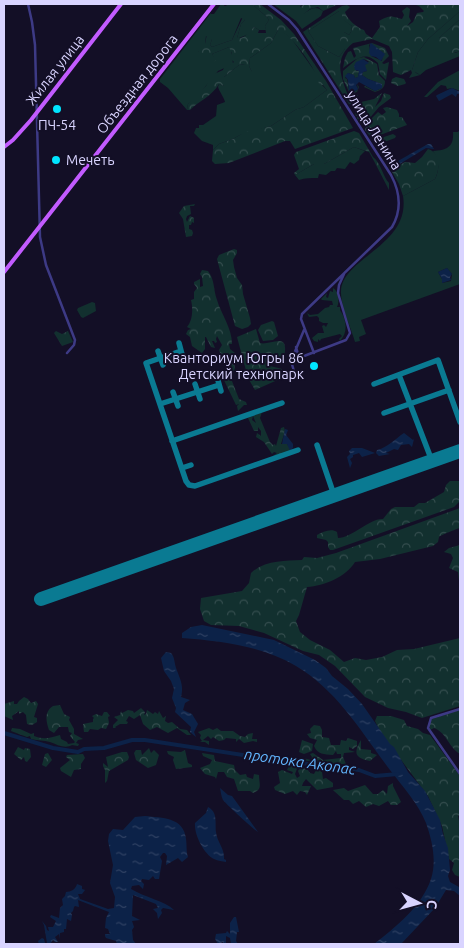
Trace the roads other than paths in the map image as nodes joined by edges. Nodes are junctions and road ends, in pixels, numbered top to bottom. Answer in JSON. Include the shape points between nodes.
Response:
{"nodes":[{"id":1,"x":28,"y":4,"type":"edge"},
{"id":2,"x":121,"y":4,"type":"edge"},
{"id":3,"x":214,"y":4,"type":"edge"},
{"id":4,"x":268,"y":4,"type":"edge"},
{"id":5,"x":36,"y":114,"type":"junction"},
{"id":6,"x":4,"y":148,"type":"edge"},
{"id":7,"x":40,"y":228,"type":"junction"},
{"id":8,"x":346,"y":270,"type":"junction"},
{"id":9,"x":4,"y":272,"type":"edge"},
{"id":10,"x":333,"y":282,"type":"junction"},
{"id":11,"x":339,"y":285,"type":"junction"},
{"id":12,"x":305,"y":328,"type":"junction"},
{"id":13,"x":296,"y":347,"type":"junction"},
{"id":14,"x":67,"y":353,"type":"dead end"},
{"id":15,"x":314,"y":353,"type":"junction"},
{"id":16,"x":302,"y":356,"type":"junction"},
{"id":17,"x":291,"y":360,"type":"junction"},
{"id":18,"x":296,"y":378,"type":"dead end"},
{"id":19,"x":460,"y":709,"type":"edge"},
{"id":20,"x":460,"y":774,"type":"edge"}],
"edges":[{"from":1,"to":5,"type":"street","via":[[34,39]]},
{"from":2,"to":5,"type":"main road","name":"Жилая улица"},
{"from":3,"to":7,"type":"main road","name":"Объездная дорога"},
{"from":4,"to":8,"type":"street","name":"улица Ленина","via":[[295,26],[398,190],[399,208],[392,227]]},
{"from":5,"to":6,"type":"main road","name":"Жилая улица"},
{"from":5,"to":7,"type":"street"},
{"from":7,"to":9,"type":"main road","name":"Объездная дорога"},
{"from":7,"to":14,"type":"street","via":[[46,266],[75,340]]},
{"from":8,"to":10,"type":"street","name":"улица Ленина"},
{"from":8,"to":11,"type":"street"},
{"from":10,"to":11,"type":"street"},
{"from":10,"to":12,"type":"street","name":"улица Ленина","via":[[302,314]]},
{"from":11,"to":15,"type":"street","via":[[349,335],[345,341]]},
{"from":12,"to":13,"type":"street"},
{"from":12,"to":15,"type":"street"},
{"from":13,"to":16,"type":"street","via":[[296,353]]},
{"from":13,"to":17,"type":"street"},
{"from":15,"to":16,"type":"street"},
{"from":16,"to":17,"type":"street"},
{"from":17,"to":18,"type":"street"},
{"from":19,"to":20,"type":"street","via":[[431,718],[428,728]]}]}
